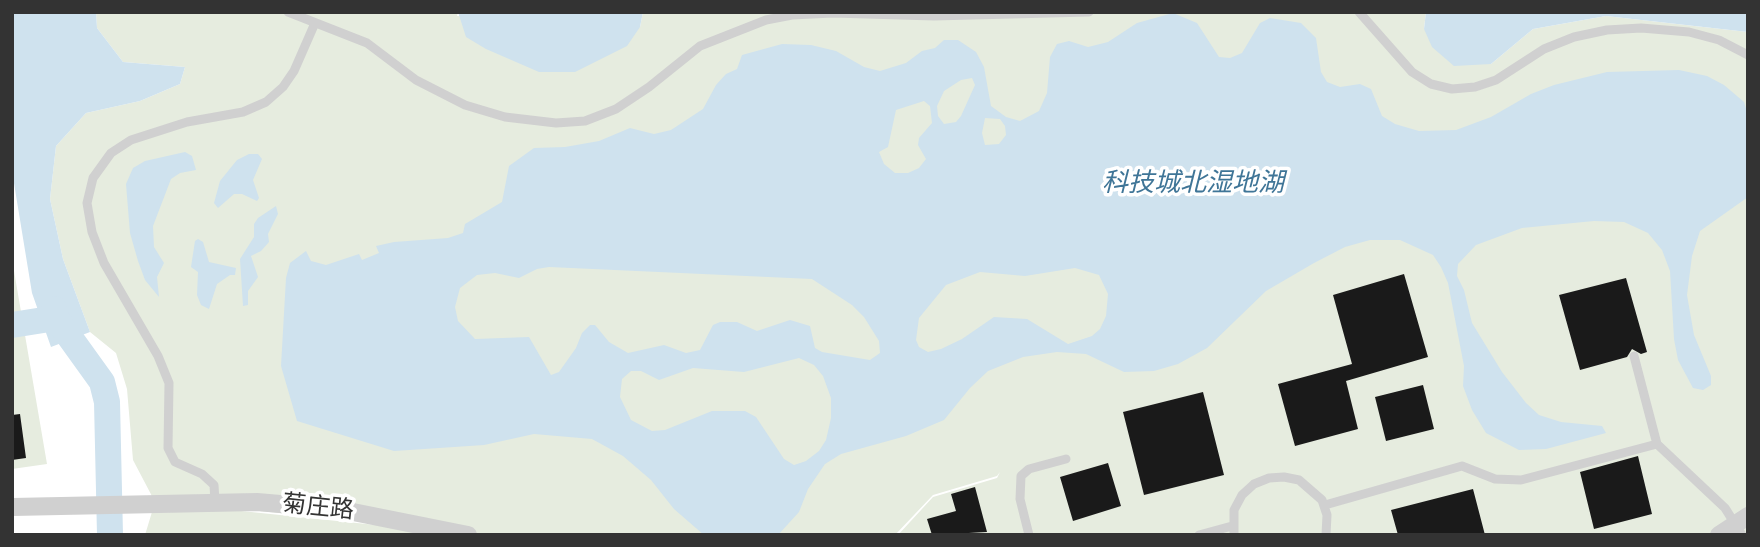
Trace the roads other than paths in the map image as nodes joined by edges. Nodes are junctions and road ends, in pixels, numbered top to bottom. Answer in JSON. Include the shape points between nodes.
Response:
{"nodes":[{"id":1,"x":288,"y":12,"type":"edge"},
{"id":2,"x":1089,"y":12,"type":"edge"},
{"id":3,"x":1359,"y":12,"type":"edge"},
{"id":4,"x":315,"y":23,"type":"junction"},
{"id":5,"x":1748,"y":55,"type":"edge"},
{"id":6,"x":1634,"y":356,"type":"dead end"},
{"id":7,"x":1657,"y":444,"type":"junction"},
{"id":8,"x":1066,"y":459,"type":"dead end"},
{"id":9,"x":215,"y":502,"type":"junction"},
{"id":10,"x":1325,"y":505,"type":"junction"},
{"id":11,"x":12,"y":508,"type":"edge"},
{"id":12,"x":1742,"y":525,"type":"edge"},
{"id":13,"x":1233,"y":530,"type":"edge"},
{"id":14,"x":436,"y":531,"type":"edge"},
{"id":15,"x":468,"y":535,"type":"edge"},
{"id":16,"x":1029,"y":535,"type":"edge"},
{"id":17,"x":1199,"y":535,"type":"edge"},
{"id":18,"x":1326,"y":535,"type":"edge"},
{"id":19,"x":1719,"y":535,"type":"edge"}],
"edges":[{"from":1,"to":4,"type":"lane"},
{"from":2,"to":4,"type":"lane","via":[[833,13],[766,20],[700,46],[616,109],[585,121],[556,123],[505,117],[465,105],[416,79],[367,43]]},
{"from":3,"to":5,"type":"lane","via":[[1412,72],[1431,84],[1452,89],[1496,80],[1544,49],[1607,30],[1689,32]]},
{"from":4,"to":9,"type":"lane","via":[[294,71],[266,102],[131,140],[111,153],[93,178],[87,203],[104,263],[169,383],[168,448],[175,462],[214,485]]},
{"from":6,"to":7,"type":"lane"},
{"from":7,"to":10,"type":"lane","via":[[1521,480],[1494,479],[1462,466]]},
{"from":7,"to":12,"type":"lane"},
{"from":8,"to":16,"type":"lane","via":[[1020,476]]},
{"from":9,"to":11,"type":"street","name":"菊庄路"},
{"from":9,"to":14,"type":"street","name":"菊庄路","via":[[338,509]]},
{"from":10,"to":13,"type":"lane","via":[[1299,480],[1269,478],[1242,495],[1234,510]]},
{"from":10,"to":18,"type":"lane"},
{"from":12,"to":19,"type":"street"},
{"from":13,"to":17,"type":"lane"},
{"from":14,"to":15,"type":"street","name":"菊庄路"}]}
